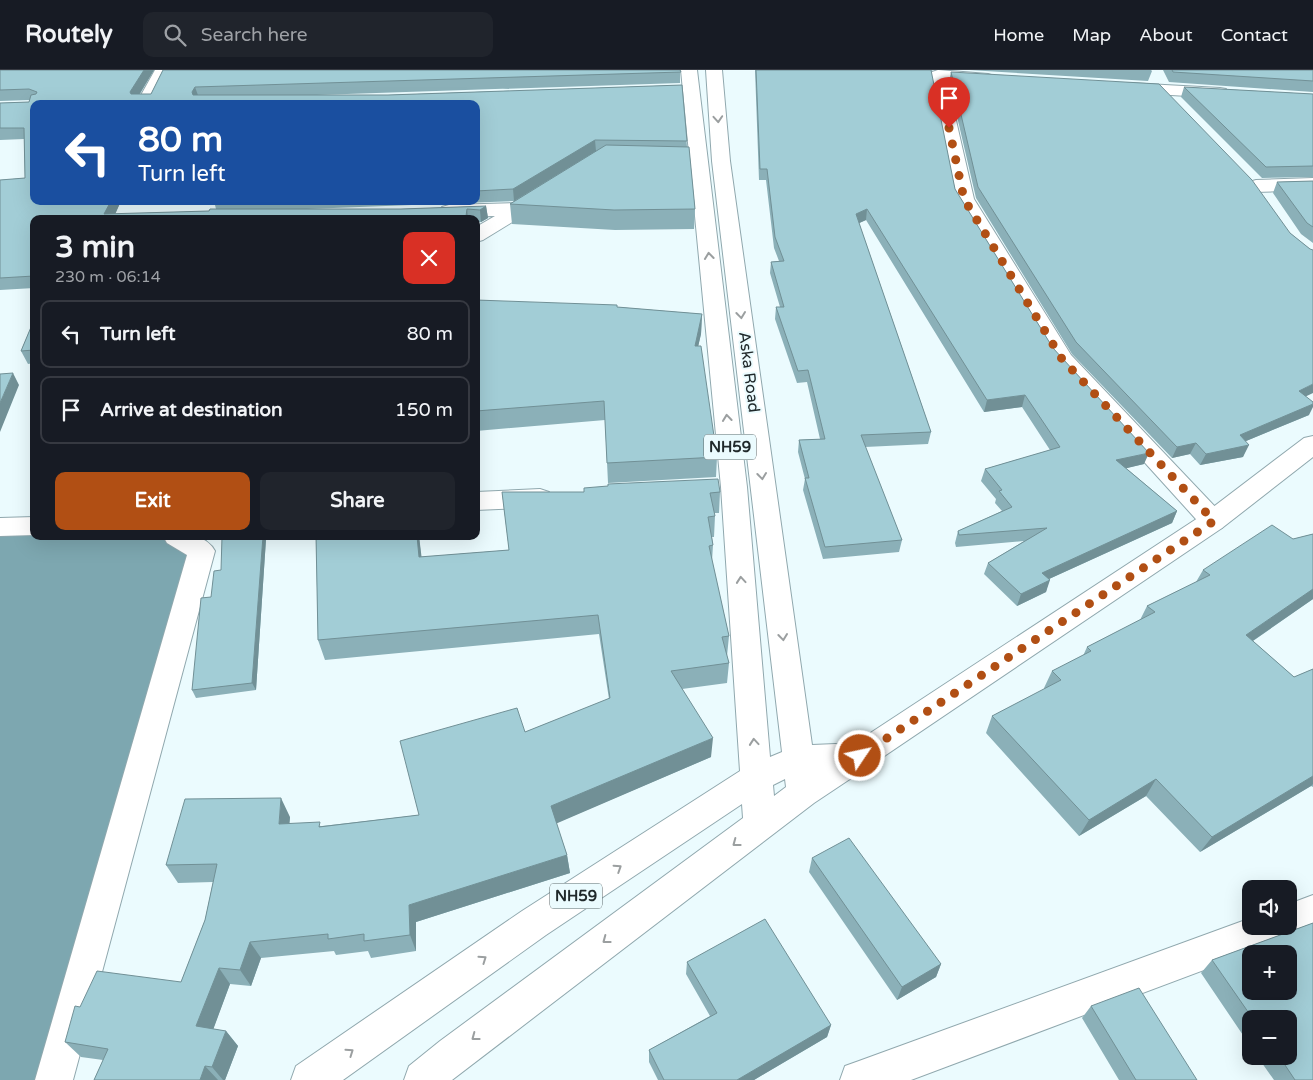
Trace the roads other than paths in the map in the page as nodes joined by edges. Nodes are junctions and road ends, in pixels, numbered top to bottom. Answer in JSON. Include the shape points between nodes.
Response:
{"nodes":[{"id":1,"x":162,"y":70,"type":"edge"},
{"id":2,"x":714,"y":70,"type":"edge"},
{"id":3,"x":1004,"y":80,"type":"edge"},
{"id":4,"x":1159,"y":83,"type":"junction"},
{"id":5,"x":684,"y":84,"type":"edge"},
{"id":6,"x":1112,"y":87,"type":"edge"},
{"id":7,"x":1237,"y":94,"type":"edge"},
{"id":8,"x":146,"y":100,"type":"edge"},
{"id":9,"x":1183,"y":111,"type":"edge"},
{"id":10,"x":1313,"y":184,"type":"edge"},
{"id":11,"x":1255,"y":187,"type":"edge"},
{"id":12,"x":536,"y":198,"type":"edge"},
{"id":13,"x":520,"y":209,"type":"junction"},
{"id":14,"x":430,"y":212,"type":"edge"},
{"id":15,"x":480,"y":234,"type":"edge"},
{"id":16,"x":1313,"y":444,"type":"edge"},
{"id":17,"x":566,"y":496,"type":"edge"},
{"id":18,"x":480,"y":501,"type":"edge"},
{"id":19,"x":1214,"y":521,"type":"junction"},
{"id":20,"x":30,"y":526,"type":"edge"},
{"id":21,"x":0,"y":527,"type":"edge"},
{"id":22,"x":183,"y":540,"type":"edge"},
{"id":23,"x":860,"y":756,"type":"junction"},
{"id":24,"x":798,"y":759,"type":"junction"},
{"id":25,"x":757,"y":777,"type":"junction"},
{"id":26,"x":803,"y":793,"type":"junction"},
{"id":27,"x":760,"y":825,"type":"junction"},
{"id":28,"x":1313,"y":912,"type":"edge"},
{"id":29,"x":1297,"y":918,"type":"edge"},
{"id":30,"x":1252,"y":935,"type":"edge"},
{"id":31,"x":54,"y":1080,"type":"edge"},
{"id":32,"x":310,"y":1080,"type":"edge"},
{"id":33,"x":422,"y":1080,"type":"edge"},
{"id":34,"x":859,"y":1080,"type":"edge"}],
"edges":[{"from":1,"to":8,"type":"main road"},
{"from":2,"to":24,"type":"main road","name":"Aska Road","number":"NH59","one_way":true,"via":[[721,161]]},
{"from":3,"to":19,"type":"main road","via":[[938,75],[964,199],[1062,359]]},
{"from":4,"to":6,"type":"main road"},
{"from":4,"to":7,"type":"main road"},
{"from":4,"to":9,"type":"main road"},
{"from":25,"to":5,"type":"main road","number":"NH59","one_way":true,"via":[[689,160]]},
{"from":10,"to":11,"type":"main road"},
{"from":12,"to":13,"type":"main road"},
{"from":13,"to":14,"type":"main road"},
{"from":13,"to":15,"type":"main road"},
{"from":16,"to":19,"type":"main road"},
{"from":17,"to":18,"type":"main road"},
{"from":19,"to":23,"type":"main road"},
{"from":20,"to":21,"type":"main road"},
{"from":22,"to":31,"type":"main road","via":[[202,550]]},
{"from":23,"to":24,"type":"main road","number":"NH59"},
{"from":23,"to":26,"type":"main road"},
{"from":24,"to":25,"type":"main road","number":"NH59"},
{"from":24,"to":26,"type":"main road","name":"Aska Road","number":"NH59"},
{"from":25,"to":27,"type":"main road","number":"NH59"},
{"from":32,"to":25,"type":"main road","number":"NH59","one_way":true,"via":[[534,923]]},
{"from":26,"to":27,"type":"main road"},
{"from":27,"to":33,"type":"main road","one_way":true},
{"from":28,"to":29,"type":"main road"},
{"from":30,"to":34,"type":"main road"}]}
